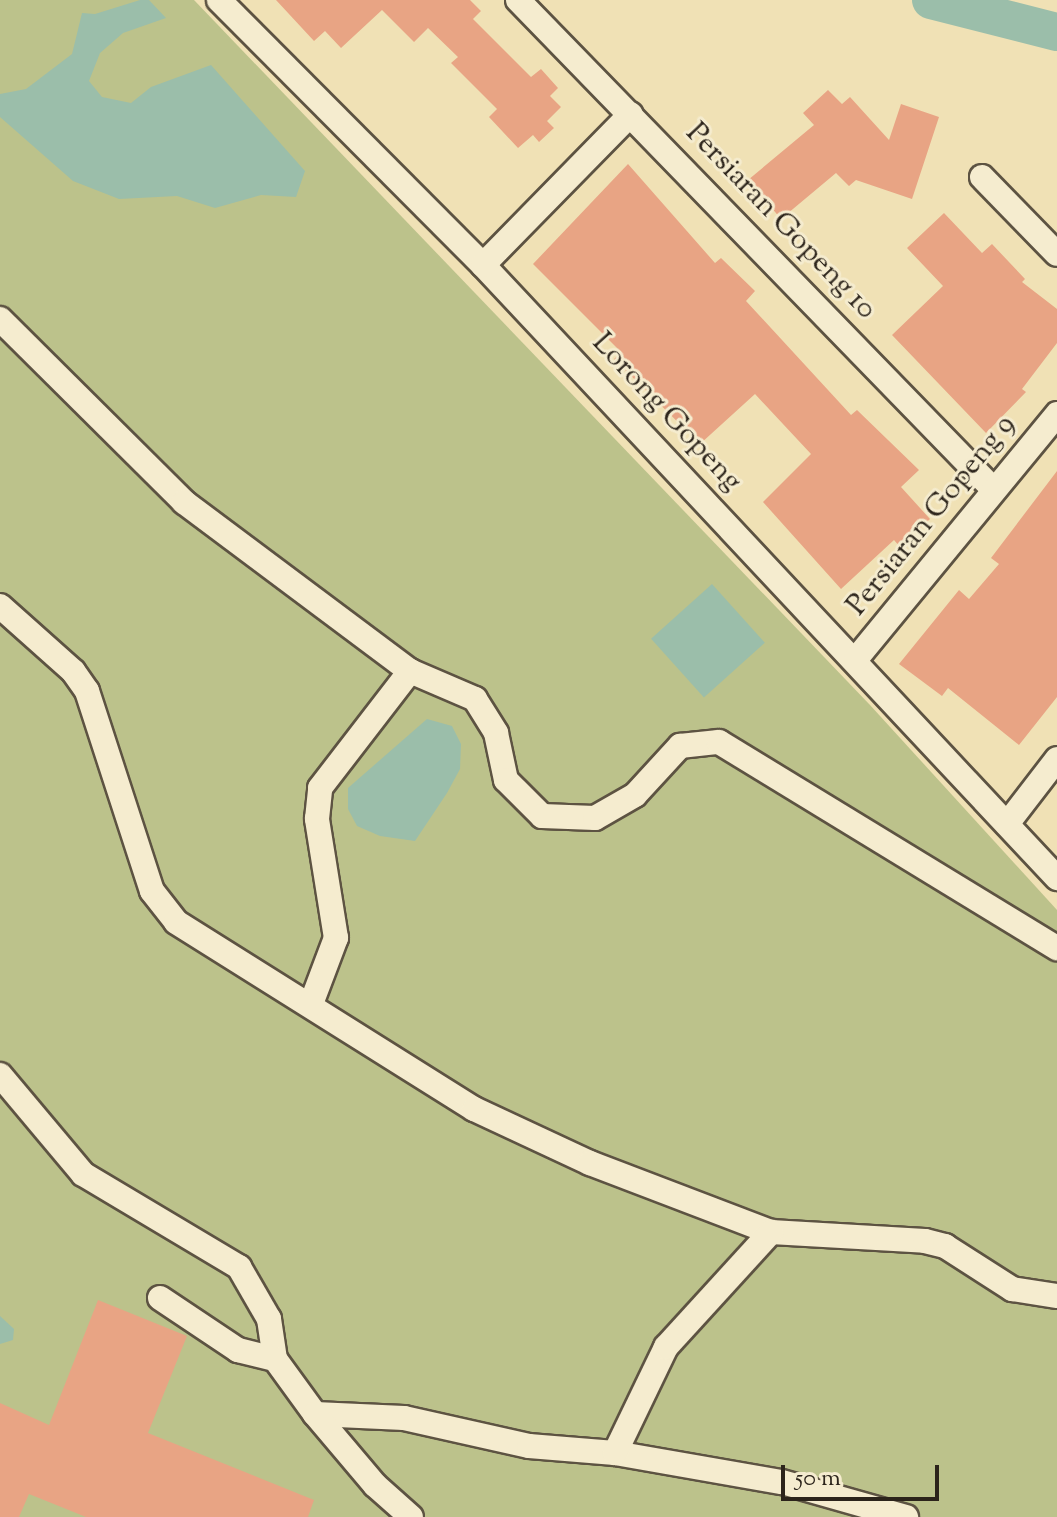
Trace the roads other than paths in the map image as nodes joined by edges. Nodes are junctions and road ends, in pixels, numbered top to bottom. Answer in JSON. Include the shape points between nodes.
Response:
{"nodes":[{"id":1,"x":219,"y":0,"type":"edge"},
{"id":2,"x":518,"y":0,"type":"edge"},
{"id":3,"x":631,"y":114,"type":"junction"},
{"id":4,"x":982,"y":177,"type":"dead end"},
{"id":5,"x":1057,"y":254,"type":"edge"},
{"id":6,"x":483,"y":265,"type":"junction"},
{"id":7,"x":0,"y":319,"type":"edge"},
{"id":8,"x":1057,"y":414,"type":"edge"},
{"id":9,"x":994,"y":490,"type":"junction"},
{"id":10,"x":0,"y":606,"type":"edge"},
{"id":11,"x":856,"y":659,"type":"junction"},
{"id":12,"x":410,"y":671,"type":"junction"},
{"id":13,"x":1057,"y":759,"type":"edge"},
{"id":14,"x":1007,"y":824,"type":"junction"},
{"id":15,"x":1057,"y":878,"type":"edge"},
{"id":16,"x":1057,"y":948,"type":"edge"},
{"id":17,"x":311,"y":1004,"type":"junction"},
{"id":18,"x":0,"y":1075,"type":"edge"},
{"id":19,"x":771,"y":1232,"type":"junction"},
{"id":20,"x":1057,"y":1296,"type":"edge"},
{"id":21,"x":160,"y":1298,"type":"dead end"},
{"id":22,"x":275,"y":1359,"type":"junction"},
{"id":23,"x":315,"y":1414,"type":"junction"},
{"id":24,"x":615,"y":1453,"type":"junction"},
{"id":25,"x":411,"y":1517,"type":"edge"},
{"id":26,"x":906,"y":1517,"type":"edge"}],
"edges":[{"from":1,"to":6,"type":"street","name":"Lorong Gopeng"},
{"from":2,"to":3,"type":"street","name":"Persiaran Gopeng 10"},
{"from":3,"to":6,"type":"street"},
{"from":3,"to":9,"type":"street","name":"Persiaran Gopeng 10"},
{"from":4,"to":5,"type":"street"},
{"from":6,"to":11,"type":"street","name":"Lorong Gopeng"},
{"from":7,"to":12,"type":"street","via":[[184,502]]},
{"from":8,"to":9,"type":"street","name":"Persiaran Gopeng 9"},
{"from":9,"to":11,"type":"street","name":"Persiaran Gopeng 9"},
{"from":10,"to":17,"type":"street","via":[[73,671],[87,691],[160,907]]},
{"from":11,"to":14,"type":"street","name":"Lorong Gopeng"},
{"from":12,"to":16,"type":"street","via":[[475,699],[496,733],[506,780],[542,816],[595,818],[635,795],[680,746],[719,742]]},
{"from":12,"to":17,"type":"street","via":[[320,788],[317,819],[336,938]]},
{"from":13,"to":14,"type":"street"},
{"from":14,"to":15,"type":"street","name":"Lorong Gopeng"},
{"from":17,"to":19,"type":"street","via":[[474,1109],[590,1163]]},
{"from":18,"to":22,"type":"street","via":[[83,1174],[239,1267],[269,1319]]},
{"from":19,"to":20,"type":"street","via":[[925,1241],[945,1246],[1012,1289]]},
{"from":19,"to":24,"type":"street","via":[[666,1347]]},
{"from":21,"to":22,"type":"street","via":[[238,1350]]},
{"from":22,"to":23,"type":"street"},
{"from":23,"to":24,"type":"street","via":[[404,1418],[529,1446]]},
{"from":23,"to":25,"type":"street","via":[[375,1485]]},
{"from":24,"to":26,"type":"street","via":[[782,1482]]}]}
